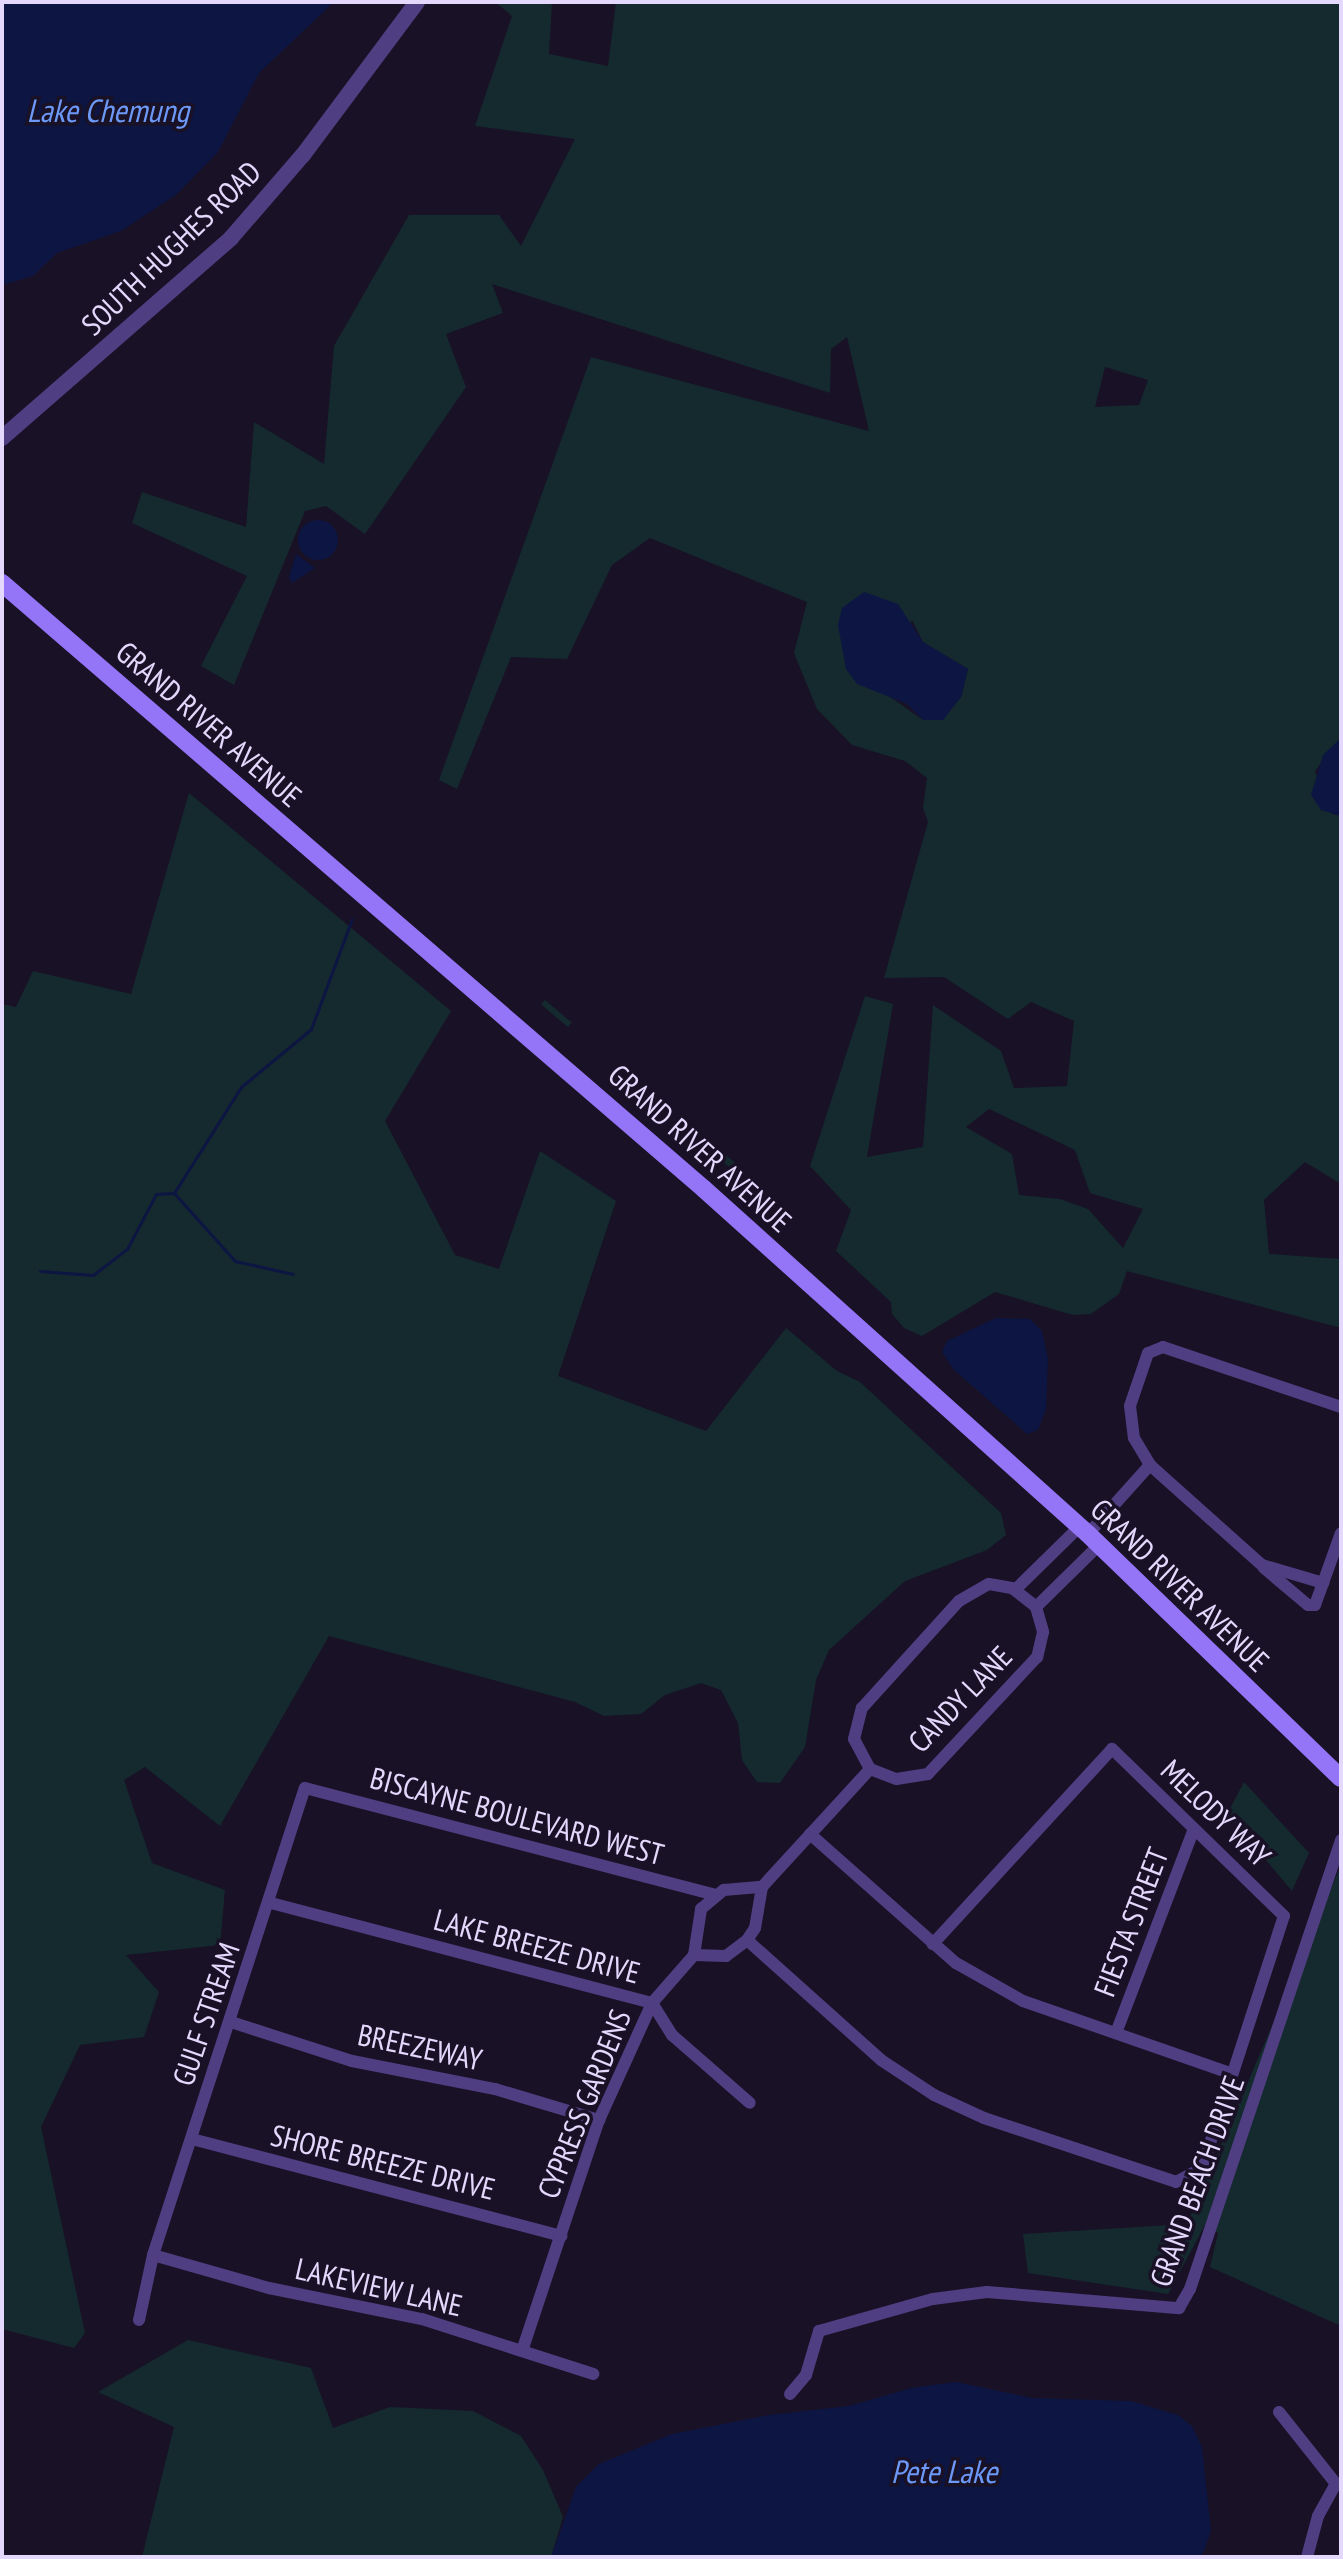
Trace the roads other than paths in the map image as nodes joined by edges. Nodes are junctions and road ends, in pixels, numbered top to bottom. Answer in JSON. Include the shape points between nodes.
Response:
{"nodes":[{"id":1,"x":417,"y":2,"type":"edge"},
{"id":2,"x":2,"y":438,"type":"edge"},
{"id":3,"x":2,"y":583,"type":"edge"},
{"id":4,"x":1341,"y":1407,"type":"edge"},
{"id":5,"x":1150,"y":1465,"type":"junction"},
{"id":6,"x":1341,"y":1533,"type":"edge"},
{"id":7,"x":1089,"y":1535,"type":"junction"},
{"id":8,"x":1262,"y":1565,"type":"junction"},
{"id":9,"x":1323,"y":1583,"type":"junction"},
{"id":10,"x":1015,"y":1590,"type":"junction"},
{"id":11,"x":1036,"y":1607,"type":"junction"},
{"id":12,"x":870,"y":1769,"type":"junction"},
{"id":13,"x":1338,"y":1769,"type":"edge"},
{"id":14,"x":305,"y":1788,"type":"joint"},
{"id":15,"x":1194,"y":1829,"type":"junction"},
{"id":16,"x":810,"y":1834,"type":"junction"},
{"id":17,"x":1341,"y":1840,"type":"edge"},
{"id":18,"x":762,"y":1887,"type":"junction"},
{"id":19,"x":715,"y":1895,"type":"junction"},
{"id":20,"x":271,"y":1903,"type":"junction"},
{"id":21,"x":747,"y":1940,"type":"junction"},
{"id":22,"x":933,"y":1944,"type":"junction"},
{"id":23,"x":694,"y":1955,"type":"junction"},
{"id":24,"x":652,"y":2003,"type":"junction"},
{"id":25,"x":231,"y":2022,"type":"junction"},
{"id":26,"x":1116,"y":2033,"type":"junction"},
{"id":27,"x":1230,"y":2073,"type":"junction"},
{"id":28,"x":750,"y":2103,"type":"dead end"},
{"id":29,"x":599,"y":2120,"type":"junction"},
{"id":30,"x":192,"y":2139,"type":"junction"},
{"id":31,"x":561,"y":2236,"type":"junction"},
{"id":32,"x":153,"y":2255,"type":"junction"},
{"id":33,"x":139,"y":2320,"type":"dead end"},
{"id":34,"x":522,"y":2351,"type":"junction"},
{"id":35,"x":593,"y":2374,"type":"dead end"},
{"id":36,"x":790,"y":2394,"type":"dead end"},
{"id":37,"x":1279,"y":2412,"type":"dead end"},
{"id":38,"x":1338,"y":2483,"type":"edge"},
{"id":39,"x":1307,"y":2557,"type":"edge"}],
"edges":[{"from":1,"to":2,"type":"street","name":"SOUTH HUGHES ROAD","via":[[303,155],[231,238]]},
{"from":3,"to":7,"type":"main road","name":"GRAND RIVER AVENUE","via":[[611,1106]]},
{"from":4,"to":5,"type":"street","via":[[1163,1347],[1148,1353],[1130,1406],[1134,1438]]},
{"from":5,"to":7,"type":"street"},
{"from":5,"to":8,"type":"street"},
{"from":6,"to":9,"type":"street"},
{"from":7,"to":10,"type":"street"},
{"from":7,"to":11,"type":"street"},
{"from":7,"to":13,"type":"main road","name":"GRAND RIVER AVENUE"},
{"from":8,"to":9,"type":"street"},
{"from":8,"to":9,"type":"street","via":[[1308,1605],[1315,1605]]},
{"from":10,"to":11,"type":"street"},
{"from":10,"to":12,"type":"street","via":[[989,1584],[972,1590],[862,1708],[854,1739]]},
{"from":11,"to":12,"type":"street","name":"CANDY LANE","via":[[1043,1632],[1037,1657],[956,1747],[928,1774],[912,1778]]},
{"from":12,"to":16,"type":"street"},
{"from":14,"to":19,"type":"street","name":"BISCAYNE BOULEVARD WEST"},
{"from":14,"to":20,"type":"street","name":"GULF STREAM"},
{"from":15,"to":22,"type":"street","name":"MELODY WAY","via":[[1112,1749]]},
{"from":15,"to":26,"type":"street","name":"FIESTA STREET"},
{"from":15,"to":27,"type":"street","name":"MELODY WAY","via":[[1284,1916]]},
{"from":16,"to":18,"type":"street"},
{"from":16,"to":22,"type":"street"},
{"from":17,"to":36,"type":"street","name":"GRAND BEACH DRIVE","via":[[1190,2289],[1179,2308],[987,2292],[933,2299],[819,2331],[806,2375]]},
{"from":18,"to":19,"type":"street","via":[[739,1886]]},
{"from":18,"to":21,"type":"street","via":[[755,1928]]},
{"from":19,"to":23,"type":"street","via":[[695,1926]]},
{"from":20,"to":24,"type":"street","name":"LAKE BREEZE DRIVE"},
{"from":20,"to":25,"type":"street","name":"GULF STREAM"},
{"from":21,"to":23,"type":"street","via":[[726,1956]]},
{"from":21,"to":27,"type":"street","via":[[881,2060],[934,2095],[984,2118],[1176,2182],[1202,2168]]},
{"from":22,"to":26,"type":"street","via":[[1023,2001]]},
{"from":23,"to":24,"type":"street","name":"CYPRESS GARDENS"},
{"from":24,"to":28,"type":"street","name":"LAKE BREEZE DRIVE","via":[[672,2035]]},
{"from":24,"to":29,"type":"street","name":"CYPRESS GARDENS"},
{"from":25,"to":29,"type":"street","name":"BREEZEWAY","via":[[352,2061],[495,2089]]},
{"from":25,"to":30,"type":"street","name":"GULF STREAM"},
{"from":26,"to":27,"type":"street"},
{"from":29,"to":31,"type":"street","name":"CYPRESS GARDENS"},
{"from":30,"to":31,"type":"street","name":"SHORE BREEZE DRIVE"},
{"from":30,"to":32,"type":"street","name":"GULF STREAM"},
{"from":31,"to":34,"type":"street","name":"CYPRESS GARDENS"},
{"from":32,"to":33,"type":"street","name":"GULF STREAM"},
{"from":32,"to":34,"type":"street","name":"LAKEVIEW LANE","via":[[269,2288],[422,2319]]},
{"from":34,"to":35,"type":"street","name":"LAKEVIEW LANE"},
{"from":37,"to":38,"type":"street"},
{"from":38,"to":39,"type":"street","via":[[1318,2516]]}]}
